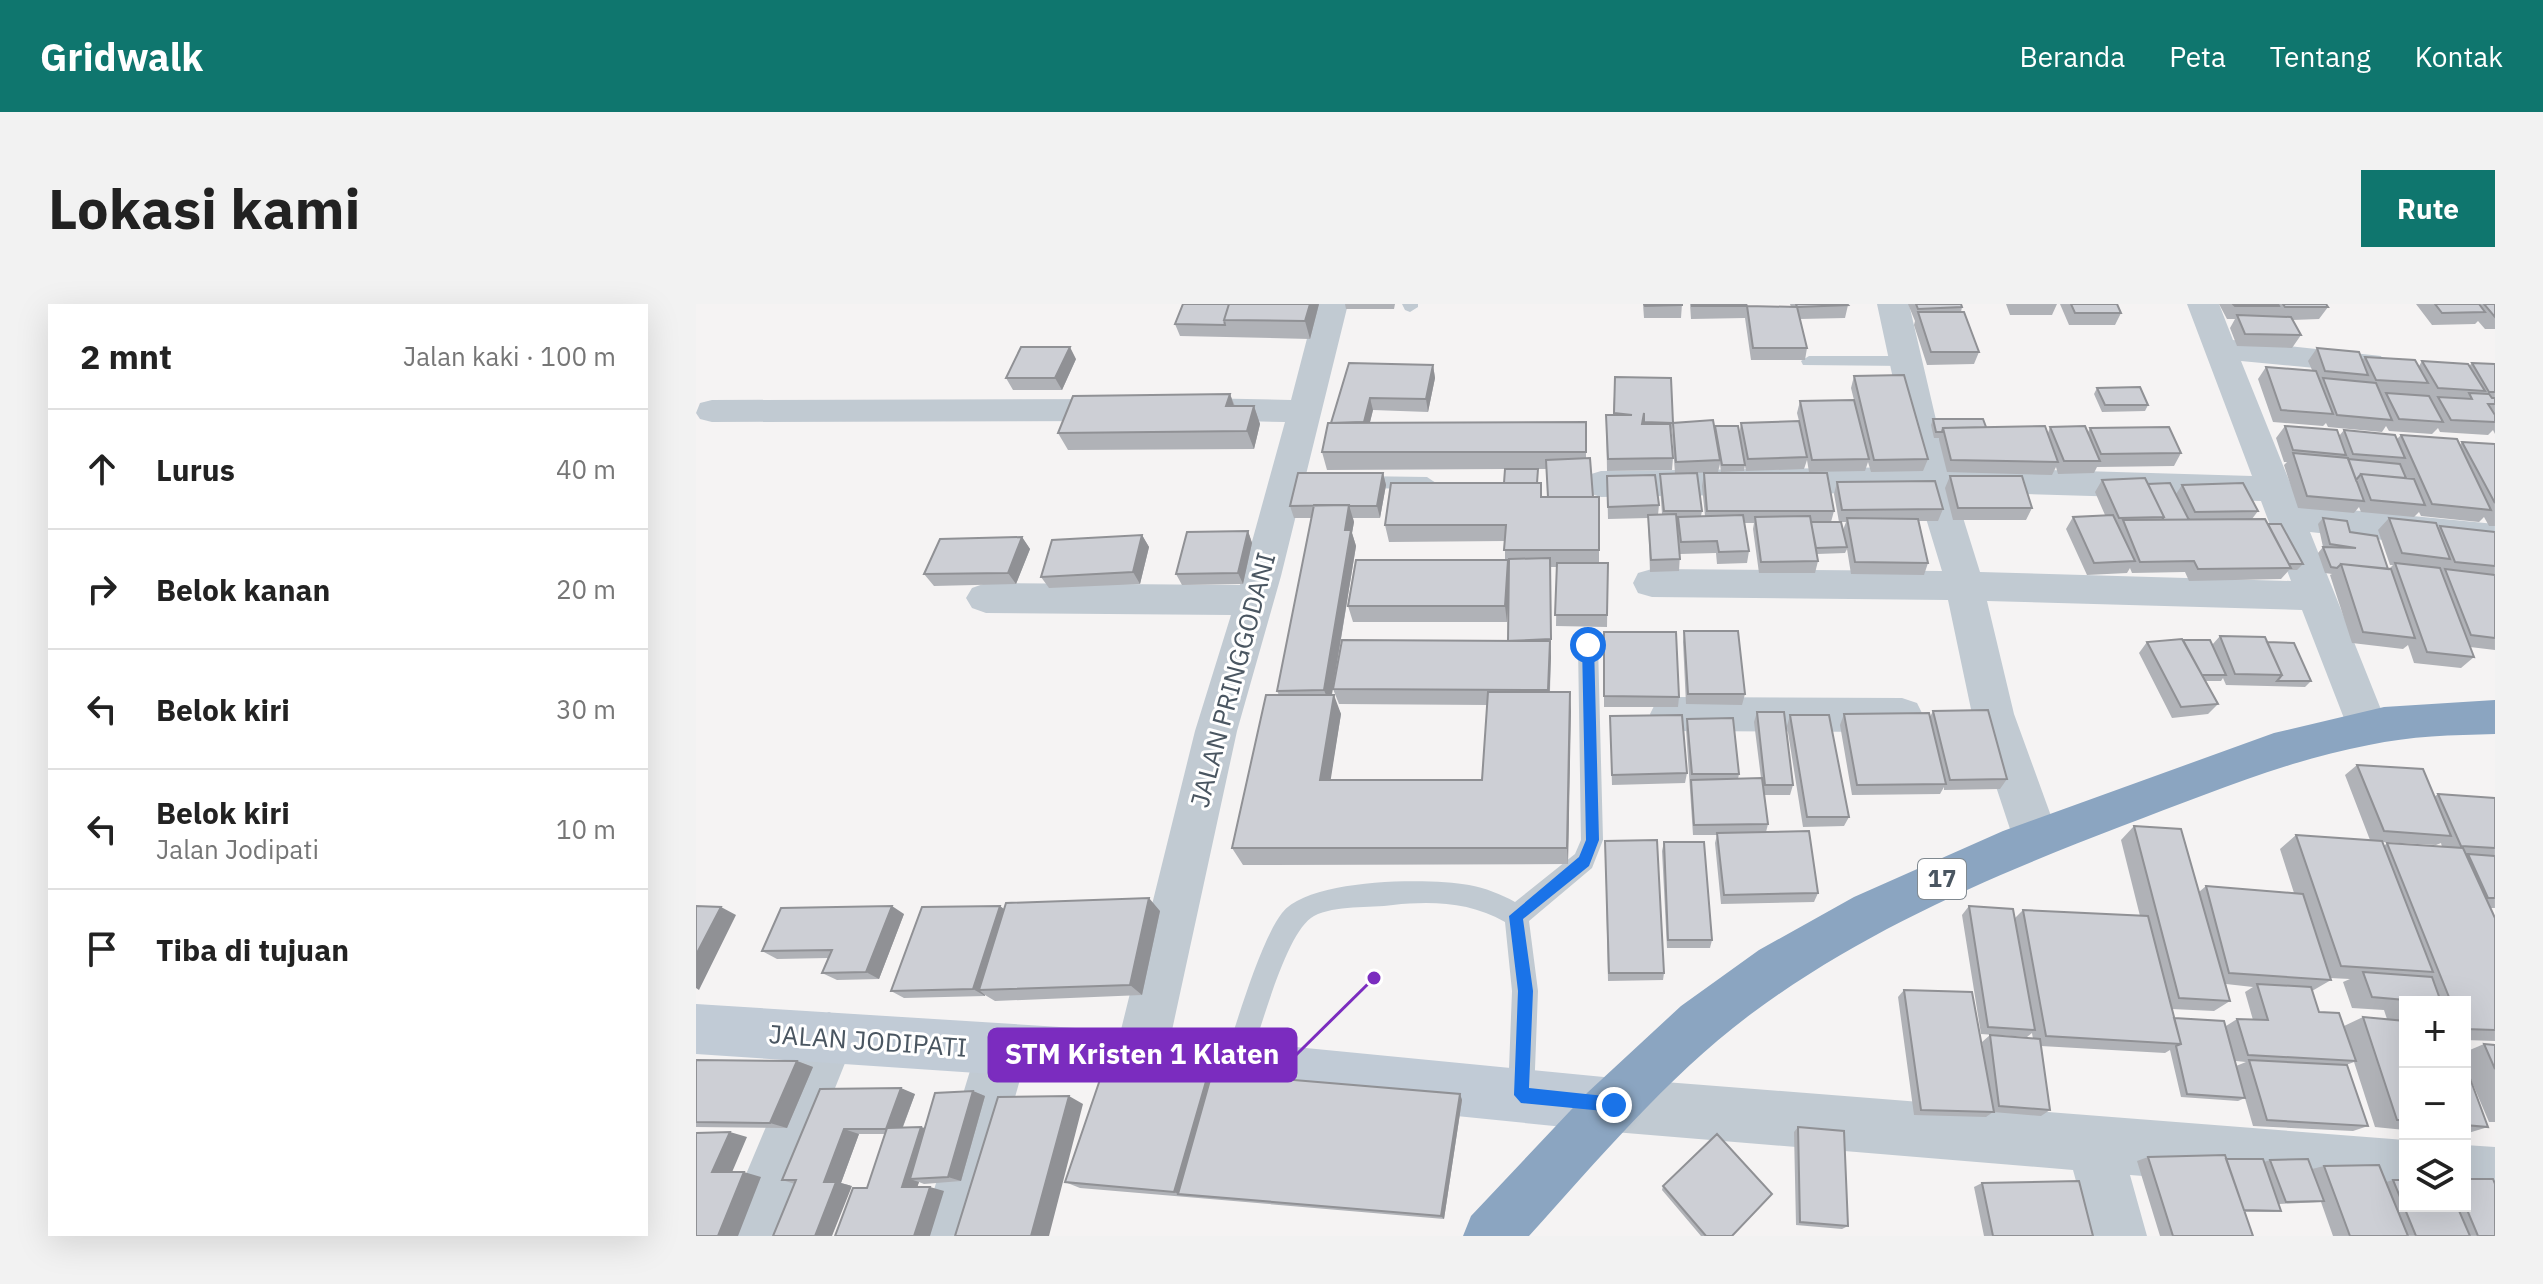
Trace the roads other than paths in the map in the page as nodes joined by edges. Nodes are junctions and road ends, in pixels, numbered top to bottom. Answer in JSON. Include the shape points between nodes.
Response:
{"nodes":[{"id":1,"x":1332,"y":304,"type":"edge"},
{"id":2,"x":1893,"y":304,"type":"edge"},
{"id":3,"x":2203,"y":304,"type":"edge"},
{"id":4,"x":2224,"y":349,"type":"junction"},
{"id":5,"x":1809,"y":361,"type":"edge"},
{"id":6,"x":1906,"y":361,"type":"junction"},
{"id":7,"x":2405,"y":367,"type":"edge"},
{"id":8,"x":712,"y":411,"type":"dead end"},
{"id":9,"x":1303,"y":411,"type":"junction"},
{"id":10,"x":1932,"y":479,"type":"junction"},
{"id":11,"x":1345,"y":482,"type":"edge"},
{"id":12,"x":1443,"y":483,"type":"edge"},
{"id":13,"x":1601,"y":484,"type":"dead end"},
{"id":14,"x":2281,"y":503,"type":"junction"},
{"id":15,"x":2495,"y":538,"type":"edge"},
{"id":16,"x":1652,"y":583,"type":"dead end"},
{"id":17,"x":1964,"y":586,"type":"junction"},
{"id":18,"x":2314,"y":596,"type":"junction"},
{"id":19,"x":986,"y":598,"type":"dead end"},
{"id":20,"x":1253,"y":600,"type":"junction"},
{"id":21,"x":1588,"y":645,"type":"dead end"},
{"id":22,"x":1671,"y":714,"type":"edge"},
{"id":23,"x":1966,"y":714,"type":"junction"},
{"id":24,"x":2492,"y":724,"type":"edge"},
{"id":25,"x":2367,"y":727,"type":"junction"},
{"id":26,"x":2036,"y":838,"type":"junction"},
{"id":27,"x":1516,"y":916,"type":"junction"},
{"id":28,"x":696,"y":1029,"type":"edge"},
{"id":29,"x":829,"y":1038,"type":"junction"},
{"id":30,"x":1002,"y":1051,"type":"junction"},
{"id":31,"x":1140,"y":1058,"type":"junction"},
{"id":32,"x":1235,"y":1066,"type":"junction"},
{"id":33,"x":1521,"y":1095,"type":"junction"},
{"id":34,"x":1614,"y":1105,"type":"junction"},
{"id":35,"x":2094,"y":1145,"type":"junction"},
{"id":36,"x":2399,"y":1168,"type":"edge"},
{"id":37,"x":2471,"y":1173,"type":"edge"},
{"id":38,"x":2495,"y":1175,"type":"edge"},
{"id":39,"x":748,"y":1236,"type":"edge"},
{"id":40,"x":948,"y":1236,"type":"edge"},
{"id":41,"x":1491,"y":1236,"type":"edge"},
{"id":42,"x":2119,"y":1236,"type":"edge"}],
"edges":[{"from":1,"to":9,"type":"street","name":"JALAN PRINGGODANI"},
{"from":2,"to":6,"type":"street"},
{"from":3,"to":4,"type":"street"},
{"from":4,"to":7,"type":"street"},
{"from":4,"to":14,"type":"street","via":[[2268,434]]},
{"from":5,"to":6,"type":"lane"},
{"from":6,"to":10,"type":"street"},
{"from":8,"to":9,"type":"street"},
{"from":9,"to":20,"type":"street","name":"JALAN PRINGGODANI","via":[[1294,483]]},
{"from":10,"to":13,"type":"street"},
{"from":10,"to":14,"type":"street"},
{"from":10,"to":17,"type":"street"},
{"from":11,"to":12,"type":"lane"},
{"from":14,"to":15,"type":"street"},
{"from":14,"to":18,"type":"street"},
{"from":16,"to":17,"type":"street"},
{"from":17,"to":18,"type":"street"},
{"from":17,"to":23,"type":"street"},
{"from":18,"to":25,"type":"street"},
{"from":19,"to":20,"type":"street"},
{"from":20,"to":31,"type":"street","name":"JALAN PRINGGODANI","via":[[1216,731]]},
{"from":21,"to":27,"type":"lane","via":[[1592,840],[1584,861]]},
{"from":22,"to":23,"type":"street"},
{"from":23,"to":26,"type":"street"},
{"from":24,"to":25,"type":"highway","number":"17"},
{"from":25,"to":26,"type":"highway","number":"17","via":[[2279,749]]},
{"from":26,"to":34,"type":"highway","number":"17","via":[[1887,903],[1793,955],[1730,1000]]},
{"from":27,"to":32,"type":"lane","via":[[1474,894],[1327,901],[1303,908],[1289,920],[1280,939]]},
{"from":27,"to":33,"type":"lane","via":[[1525,991]]},
{"from":28,"to":29,"type":"street","name":"JALAN JODIPATI"},
{"from":29,"to":30,"type":"street","name":"JALAN JODIPATI"},
{"from":29,"to":39,"type":"street"},
{"from":30,"to":31,"type":"street","name":"JALAN JODIPATI"},
{"from":30,"to":40,"type":"street"},
{"from":31,"to":32,"type":"street","name":"JALAN JODIPATI"},
{"from":32,"to":33,"type":"street","name":"JALAN JODIPATI"},
{"from":33,"to":34,"type":"street","name":"JALAN JODIPATI"},
{"from":34,"to":35,"type":"street"},
{"from":34,"to":41,"type":"highway","number":"17"},
{"from":35,"to":36,"type":"street"},
{"from":35,"to":42,"type":"street"},
{"from":37,"to":38,"type":"street"}]}
